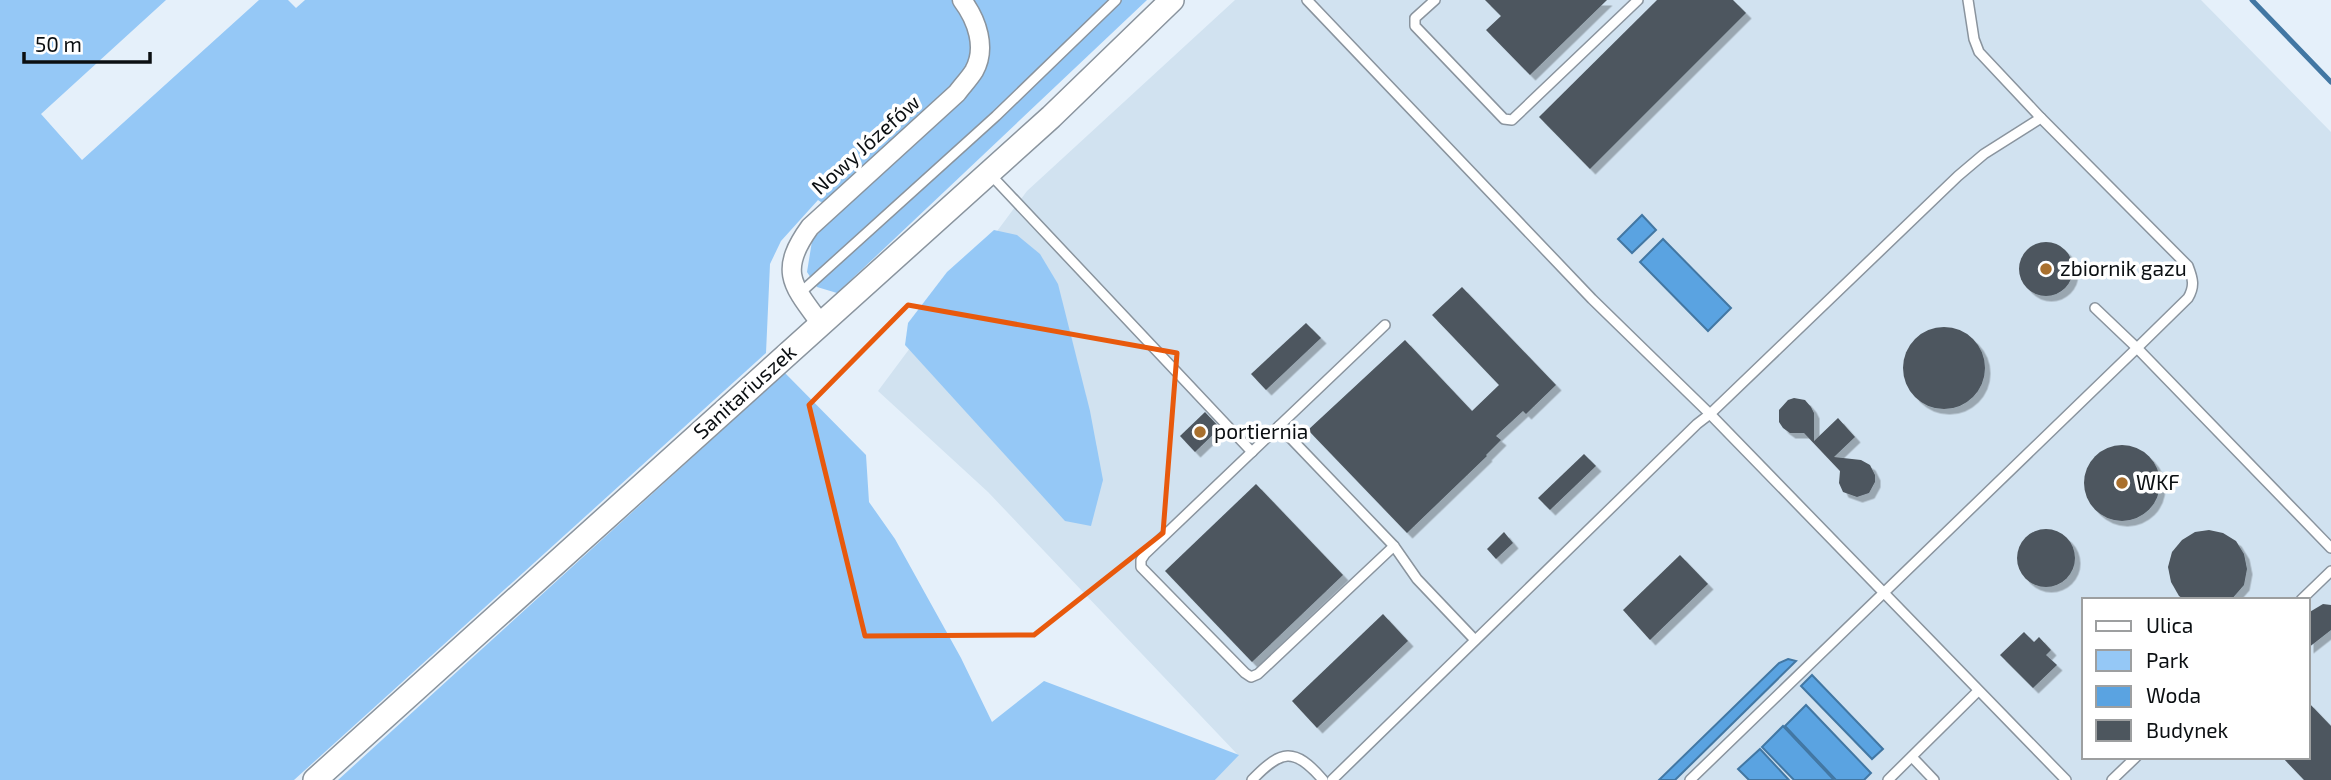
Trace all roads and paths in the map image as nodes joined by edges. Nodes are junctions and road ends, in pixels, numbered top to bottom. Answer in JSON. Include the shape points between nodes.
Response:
{"nodes":[{"id":1,"x":962,"y":0,"type":"edge"},
{"id":2,"x":1116,"y":0,"type":"edge"},
{"id":3,"x":1172,"y":0,"type":"edge"},
{"id":4,"x":1307,"y":0,"type":"edge"},
{"id":5,"x":1435,"y":0,"type":"edge"},
{"id":6,"x":1638,"y":0,"type":"edge"},
{"id":7,"x":1968,"y":0,"type":"edge"},
{"id":8,"x":2041,"y":118,"type":"junction"},
{"id":9,"x":989,"y":172,"type":"junction"},
{"id":10,"x":799,"y":295,"type":"junction"},
{"id":11,"x":2095,"y":308,"type":"dead end"},
{"id":12,"x":821,"y":324,"type":"junction"},
{"id":13,"x":1385,"y":325,"type":"dead end"},
{"id":14,"x":2137,"y":348,"type":"junction"},
{"id":15,"x":1710,"y":414,"type":"junction"},
{"id":16,"x":1279,"y":426,"type":"junction"},
{"id":17,"x":1252,"y":452,"type":"junction"},
{"id":18,"x":1394,"y":546,"type":"junction"},
{"id":19,"x":2331,"y":548,"type":"edge"},
{"id":20,"x":2331,"y":571,"type":"edge"},
{"id":21,"x":1882,"y":593,"type":"junction"},
{"id":22,"x":2303,"y":598,"type":"edge"},
{"id":23,"x":1475,"y":640,"type":"junction"},
{"id":24,"x":1978,"y":691,"type":"junction"},
{"id":25,"x":1912,"y":757,"type":"junction"},
{"id":26,"x":2134,"y":759,"type":"edge"},
{"id":27,"x":315,"y":780,"type":"edge"},
{"id":28,"x":1252,"y":780,"type":"edge"},
{"id":29,"x":1323,"y":780,"type":"edge"},
{"id":30,"x":1332,"y":780,"type":"edge"},
{"id":31,"x":1690,"y":780,"type":"edge"},
{"id":32,"x":1888,"y":780,"type":"edge"},
{"id":33,"x":1934,"y":780,"type":"edge"},
{"id":34,"x":2066,"y":780,"type":"edge"},
{"id":35,"x":2112,"y":780,"type":"edge"}],
"edges":[{"from":1,"to":10,"type":"street","name":"Nowy Józefów","via":[[982,41],[975,69],[957,93],[810,227],[795,247],[791,272]]},
{"from":2,"to":10,"type":"lane"},
{"from":3,"to":9,"type":"street","name":"Sanitariuszek"},
{"from":4,"to":15,"type":"lane","via":[[1592,299]]},
{"from":5,"to":6,"type":"lane","via":[[1415,18],[1415,26],[1504,120],[1512,120]]},
{"from":7,"to":8,"type":"lane","via":[[1979,52]]},
{"from":8,"to":14,"type":"lane","via":[[2188,266],[2193,277],[2194,288],[2188,298]]},
{"from":8,"to":15,"type":"lane","via":[[1970,165]]},
{"from":9,"to":12,"type":"street","name":"Sanitariuszek"},
{"from":9,"to":17,"type":"lane"},
{"from":10,"to":12,"type":"street","name":"Nowy Józefów"},
{"from":11,"to":14,"type":"lane"},
{"from":12,"to":27,"type":"street","name":"Sanitariuszek"},
{"from":13,"to":16,"type":"lane"},
{"from":14,"to":19,"type":"lane"},
{"from":14,"to":21,"type":"lane"},
{"from":15,"to":21,"type":"lane"},
{"from":15,"to":23,"type":"lane"},
{"from":16,"to":17,"type":"lane"},
{"from":16,"to":18,"type":"lane"},
{"from":17,"to":18,"type":"lane","via":[[1141,560],[1141,567],[1251,677]]},
{"from":18,"to":23,"type":"lane","via":[[1417,579]]},
{"from":20,"to":22,"type":"lane"},
{"from":21,"to":24,"type":"lane"},
{"from":21,"to":31,"type":"lane"},
{"from":23,"to":30,"type":"lane"},
{"from":24,"to":25,"type":"lane"},
{"from":24,"to":34,"type":"lane"},
{"from":25,"to":32,"type":"lane"},
{"from":25,"to":33,"type":"lane"},
{"from":26,"to":35,"type":"lane"},
{"from":28,"to":29,"type":"lane","via":[[1276,758],[1290,755]]}]}
